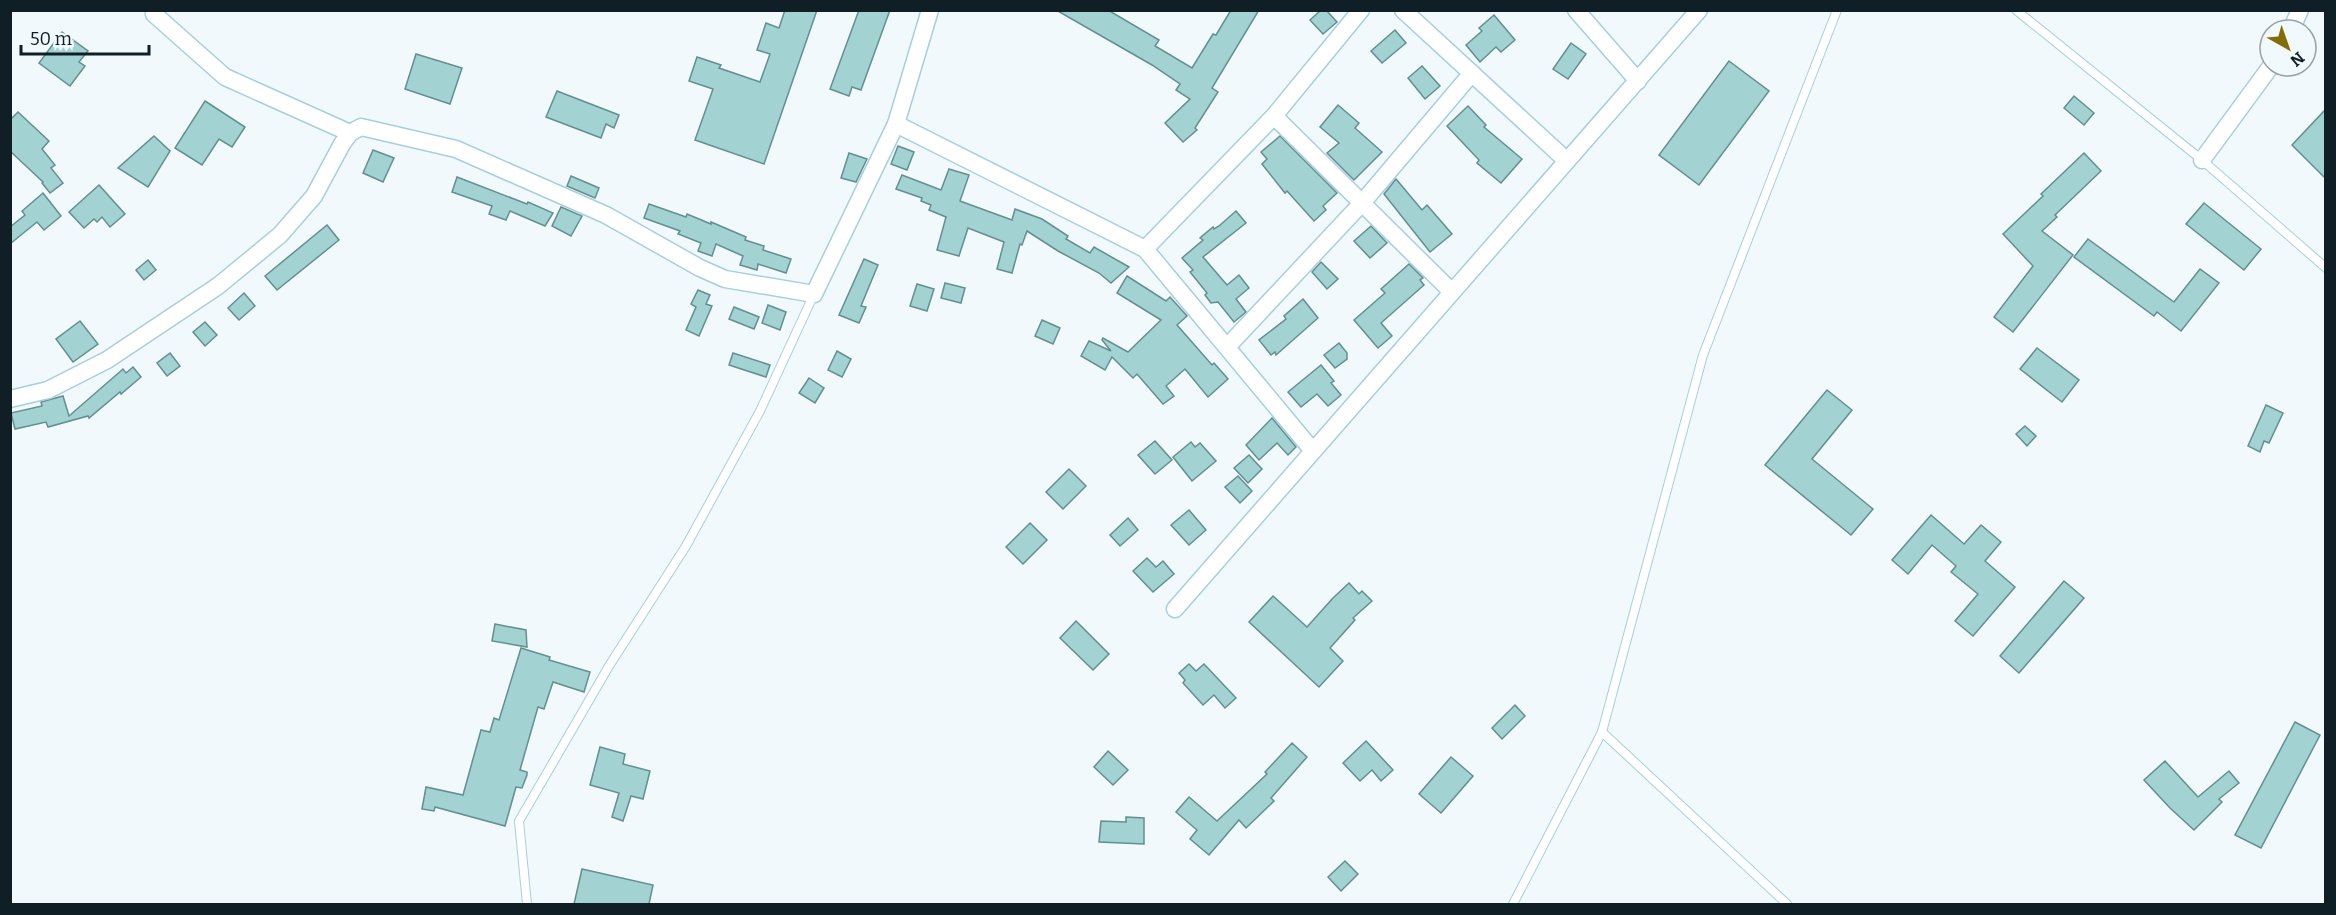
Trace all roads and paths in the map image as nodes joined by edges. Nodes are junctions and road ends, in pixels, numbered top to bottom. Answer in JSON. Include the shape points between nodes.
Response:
{"nodes":[{"id":1,"x":930,"y":10,"type":"edge"},
{"id":2,"x":1361,"y":10,"type":"edge"},
{"id":3,"x":1403,"y":10,"type":"edge"},
{"id":4,"x":1576,"y":10,"type":"edge"},
{"id":5,"x":1699,"y":10,"type":"edge"},
{"id":6,"x":1837,"y":10,"type":"edge"},
{"id":7,"x":2016,"y":10,"type":"edge"},
{"id":8,"x":154,"y":12,"type":"edge"},
{"id":9,"x":1472,"y":73,"type":"junction"},
{"id":10,"x":2262,"y":78,"type":"edge"},
{"id":11,"x":1638,"y":81,"type":"junction"},
{"id":12,"x":1274,"y":116,"type":"junction"},
{"id":13,"x":896,"y":124,"type":"junction"},
{"id":14,"x":350,"y":133,"type":"junction"},
{"id":15,"x":2202,"y":160,"type":"junction"},
{"id":16,"x":1567,"y":161,"type":"junction"},
{"id":17,"x":1362,"y":203,"type":"junction"},
{"id":18,"x":1145,"y":249,"type":"junction"},
{"id":19,"x":2325,"y":268,"type":"edge"},
{"id":20,"x":1452,"y":292,"type":"junction"},
{"id":21,"x":814,"y":294,"type":"junction"},
{"id":22,"x":1227,"y":347,"type":"junction"},
{"id":23,"x":10,"y":399,"type":"edge"},
{"id":24,"x":1313,"y":451,"type":"junction"},
{"id":25,"x":1175,"y":609,"type":"dead end"},
{"id":26,"x":1602,"y":732,"type":"junction"},
{"id":27,"x":527,"y":904,"type":"edge"},
{"id":28,"x":1513,"y":904,"type":"edge"},
{"id":29,"x":1787,"y":904,"type":"edge"}],
"edges":[{"from":1,"to":13,"type":"street"},
{"from":2,"to":12,"type":"street"},
{"from":3,"to":9,"type":"street"},
{"from":4,"to":11,"type":"street"},
{"from":5,"to":11,"type":"street"},
{"from":6,"to":26,"type":"lane","via":[[1703,355]]},
{"from":7,"to":15,"type":"lane"},
{"from":8,"to":14,"type":"street","via":[[225,77]]},
{"from":9,"to":16,"type":"street"},
{"from":9,"to":17,"type":"street"},
{"from":10,"to":15,"type":"street"},
{"from":11,"to":16,"type":"street"},
{"from":12,"to":17,"type":"street"},
{"from":12,"to":18,"type":"street"},
{"from":13,"to":18,"type":"street"},
{"from":13,"to":21,"type":"street"},
{"from":14,"to":21,"type":"street","via":[[361,128],[456,148],[606,214],[725,279]]},
{"from":14,"to":23,"type":"street","via":[[314,196],[280,235],[218,286],[107,360],[48,390]]},
{"from":15,"to":19,"type":"lane"},
{"from":16,"to":20,"type":"street"},
{"from":17,"to":20,"type":"street"},
{"from":17,"to":22,"type":"street"},
{"from":18,"to":22,"type":"street"},
{"from":20,"to":24,"type":"street"},
{"from":21,"to":27,"type":"lane","via":[[760,411],[686,546],[609,666],[519,820]]},
{"from":22,"to":24,"type":"street"},
{"from":24,"to":25,"type":"street"},
{"from":26,"to":28,"type":"lane"},
{"from":26,"to":29,"type":"lane"}]}
